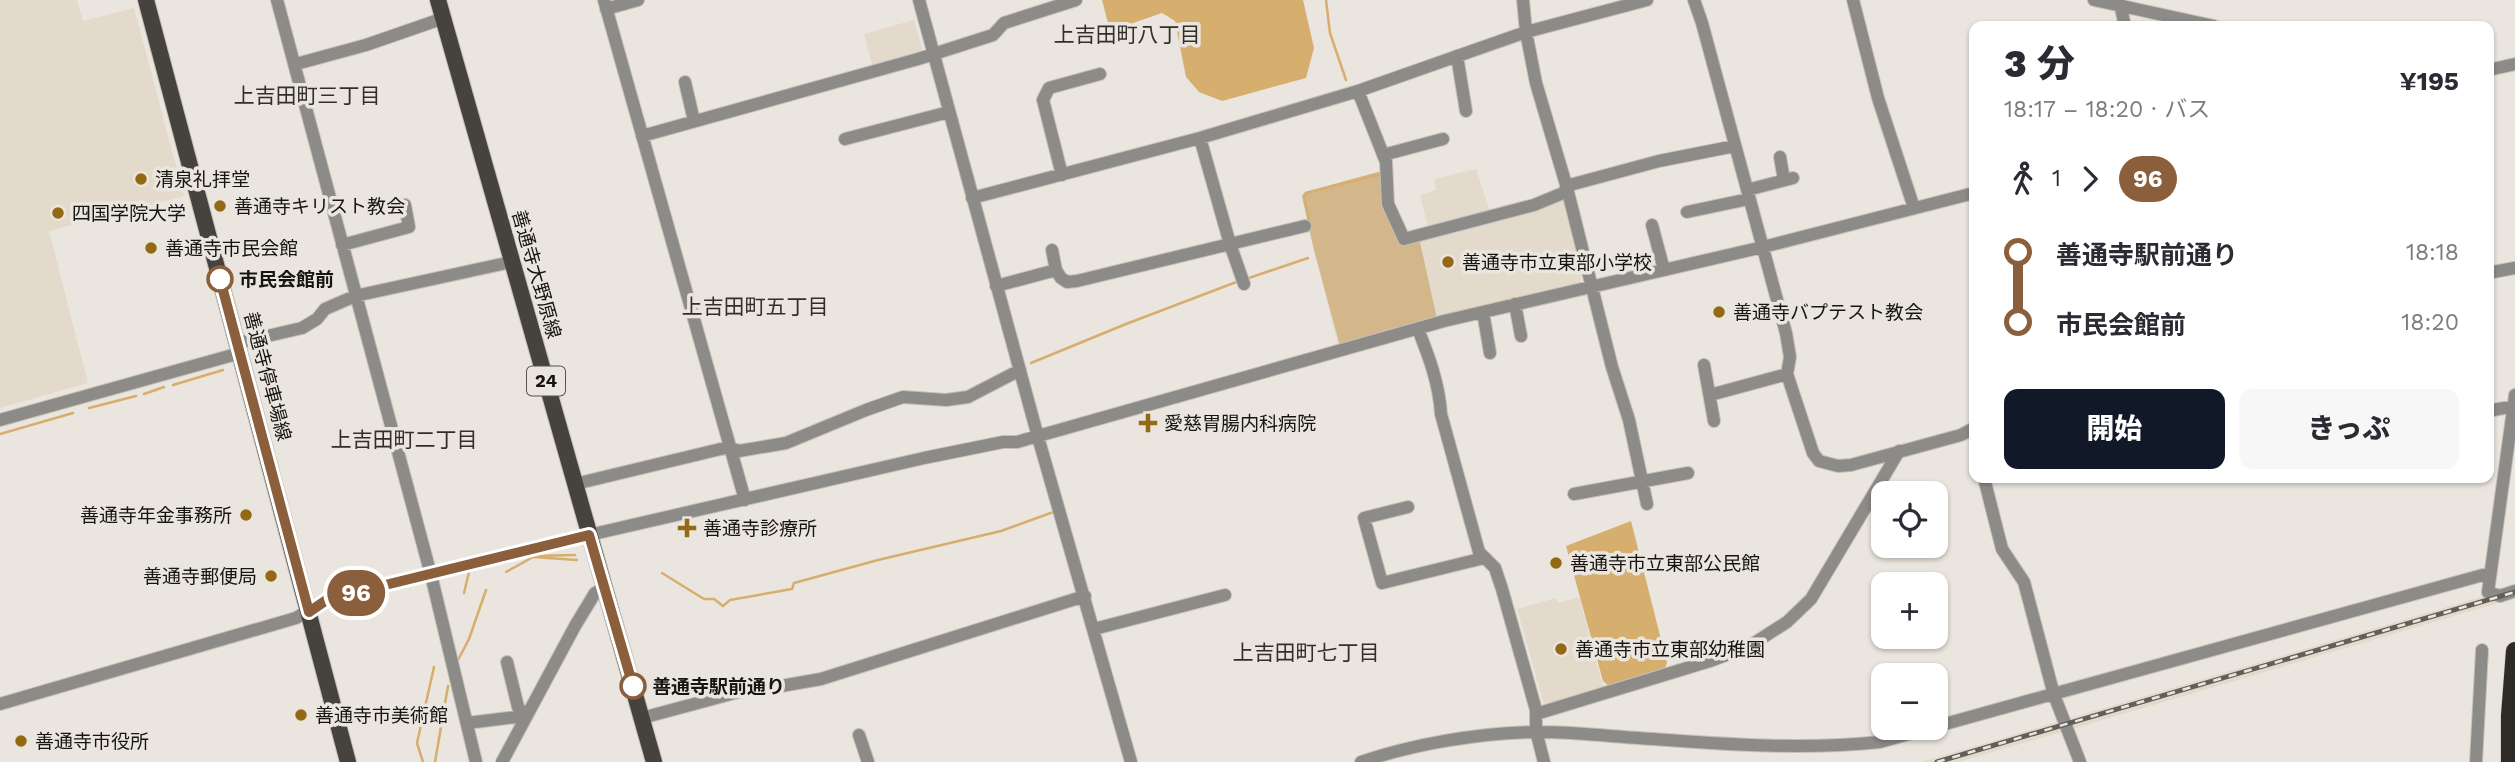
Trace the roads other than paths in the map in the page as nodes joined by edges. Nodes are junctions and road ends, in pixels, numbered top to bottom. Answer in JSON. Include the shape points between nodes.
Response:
{"nodes":[{"id":1,"x":146,"y":0,"type":"edge"},
{"id":2,"x":277,"y":0,"type":"edge"},
{"id":3,"x":439,"y":0,"type":"edge"},
{"id":4,"x":638,"y":0,"type":"edge"},
{"id":5,"x":919,"y":0,"type":"edge"},
{"id":6,"x":1076,"y":0,"type":"edge"},
{"id":7,"x":1523,"y":0,"type":"edge"},
{"id":8,"x":1647,"y":0,"type":"edge"},
{"id":9,"x":1694,"y":0,"type":"edge"},
{"id":10,"x":1853,"y":0,"type":"edge"},
{"id":11,"x":2094,"y":0,"type":"edge"},
{"id":12,"x":2120,"y":3,"type":"edge"},
{"id":13,"x":605,"y":4,"type":"edge"},
{"id":14,"x":444,"y":18,"type":"junction"},
{"id":15,"x":2124,"y":21,"type":"edge"},
{"id":16,"x":2194,"y":21,"type":"edge"},
{"id":17,"x":1525,"y":32,"type":"junction"},
{"id":18,"x":933,"y":53,"type":"junction"},
{"id":19,"x":1457,"y":56,"type":"junction"},
{"id":20,"x":296,"y":64,"type":"junction"},
{"id":21,"x":2515,"y":64,"type":"edge"},
{"id":22,"x":2494,"y":69,"type":"edge"},
{"id":23,"x":1100,"y":74,"type":"dead end"},
{"id":24,"x":685,"y":82,"type":"dead end"},
{"id":25,"x":1358,"y":91,"type":"junction"},
{"id":26,"x":1466,"y":111,"type":"dead end"},
{"id":27,"x":949,"y":112,"type":"junction"},
{"id":28,"x":694,"y":121,"type":"junction"},
{"id":29,"x":642,"y":136,"type":"junction"},
{"id":30,"x":1199,"y":138,"type":"junction"},
{"id":31,"x":845,"y":139,"type":"dead end"},
{"id":32,"x":1443,"y":139,"type":"dead end"},
{"id":33,"x":1735,"y":146,"type":"junction"},
{"id":34,"x":1383,"y":155,"type":"junction"},
{"id":35,"x":1780,"y":157,"type":"dead end"},
{"id":36,"x":1062,"y":175,"type":"junction"},
{"id":37,"x":1567,"y":189,"type":"junction"},
{"id":38,"x":1969,"y":193,"type":"edge"},
{"id":39,"x":1748,"y":195,"type":"junction"},
{"id":40,"x":972,"y":198,"type":"junction"},
{"id":41,"x":405,"y":205,"type":"dead end"},
{"id":42,"x":1914,"y":208,"type":"junction"},
{"id":43,"x":1687,"y":212,"type":"dead end"},
{"id":44,"x":1651,"y":225,"type":"dead end"},
{"id":45,"x":1305,"y":226,"type":"dead end"},
{"id":46,"x":1230,"y":244,"type":"junction"},
{"id":47,"x":342,"y":245,"type":"junction"},
{"id":48,"x":1763,"y":247,"type":"junction"},
{"id":49,"x":1052,"y":250,"type":"dead end"},
{"id":50,"x":511,"y":262,"type":"junction"},
{"id":51,"x":2515,"y":268,"type":"edge"},
{"id":52,"x":1056,"y":270,"type":"junction"},
{"id":53,"x":1664,"y":270,"type":"junction"},
{"id":54,"x":2494,"y":272,"type":"edge"},
{"id":55,"x":1243,"y":282,"type":"dead end"},
{"id":56,"x":996,"y":286,"type":"junction"},
{"id":57,"x":1590,"y":286,"type":"junction"},
{"id":58,"x":355,"y":296,"type":"junction"},
{"id":59,"x":1515,"y":304,"type":"junction"},
{"id":60,"x":1483,"y":312,"type":"junction"},
{"id":61,"x":1418,"y":329,"type":"junction"},
{"id":62,"x":1521,"y":336,"type":"dead end"},
{"id":63,"x":238,"y":348,"type":"junction"},
{"id":64,"x":1490,"y":353,"type":"dead end"},
{"id":65,"x":1704,"y":365,"type":"dead end"},
{"id":66,"x":1020,"y":370,"type":"junction"},
{"id":67,"x":1787,"y":374,"type":"junction"},
{"id":68,"x":1710,"y":395,"type":"junction"},
{"id":69,"x":2514,"y":402,"type":"edge"},
{"id":70,"x":2494,"y":409,"type":"edge"},
{"id":71,"x":0,"y":420,"type":"edge"},
{"id":72,"x":1714,"y":421,"type":"dead end"},
{"id":73,"x":1969,"y":431,"type":"edge"},
{"id":74,"x":1961,"y":435,"type":"junction"},
{"id":75,"x":1038,"y":437,"type":"junction"},
{"id":76,"x":1969,"y":438,"type":"edge"},
{"id":77,"x":729,"y":447,"type":"junction"},
{"id":78,"x":1899,"y":451,"type":"junction"},
{"id":79,"x":1688,"y":473,"type":"dead end"},
{"id":80,"x":1642,"y":481,"type":"junction"},
{"id":81,"x":1985,"y":483,"type":"edge"},
{"id":82,"x":575,"y":484,"type":"junction"},
{"id":83,"x":1574,"y":494,"type":"dead end"},
{"id":84,"x":745,"y":500,"type":"junction"},
{"id":85,"x":1647,"y":503,"type":"dead end"},
{"id":86,"x":1408,"y":507,"type":"dead end"},
{"id":87,"x":589,"y":535,"type":"junction"},
{"id":88,"x":1484,"y":558,"type":"junction"},
{"id":89,"x":2490,"y":573,"type":"junction"},
{"id":90,"x":431,"y":575,"type":"junction"},
{"id":91,"x":604,"y":588,"type":"junction"},
{"id":92,"x":2515,"y":591,"type":"edge"},
{"id":93,"x":1225,"y":595,"type":"dead end"},
{"id":94,"x":1085,"y":596,"type":"junction"},
{"id":95,"x":309,"y":612,"type":"junction"},
{"id":96,"x":1094,"y":629,"type":"junction"},
{"id":97,"x":2482,"y":650,"type":"dead end"},
{"id":98,"x":2515,"y":651,"type":"edge"},
{"id":99,"x":507,"y":662,"type":"dead end"},
{"id":100,"x":2054,"y":695,"type":"junction"},
{"id":101,"x":0,"y":705,"type":"edge"},
{"id":102,"x":1536,"y":714,"type":"junction"},
{"id":103,"x":525,"y":716,"type":"junction"},
{"id":104,"x":642,"y":718,"type":"junction"},
{"id":105,"x":467,"y":723,"type":"junction"},
{"id":106,"x":1536,"y":731,"type":"junction"},
{"id":107,"x":859,"y":735,"type":"dead end"},
{"id":108,"x":348,"y":762,"type":"edge"},
{"id":109,"x":476,"y":762,"type":"edge"},
{"id":110,"x":502,"y":762,"type":"edge"},
{"id":111,"x":654,"y":762,"type":"edge"},
{"id":112,"x":867,"y":762,"type":"edge"},
{"id":113,"x":1131,"y":762,"type":"edge"},
{"id":114,"x":1361,"y":762,"type":"edge"},
{"id":115,"x":1544,"y":762,"type":"edge"},
{"id":116,"x":2080,"y":762,"type":"edge"},
{"id":117,"x":2476,"y":762,"type":"edge"},
{"id":118,"x":2510,"y":762,"type":"edge"}],
"edges":[{"from":1,"to":63,"type":"main road","name":"善通寺停車場線"},
{"from":2,"to":20,"type":"street"},
{"from":3,"to":14,"type":"main road","name":"善通寺大野原線","number":"24"},
{"from":4,"to":13,"type":"street"},
{"from":5,"to":18,"type":"street"},
{"from":6,"to":18,"type":"street"},
{"from":7,"to":17,"type":"street"},
{"from":8,"to":17,"type":"street"},
{"from":9,"to":33,"type":"street"},
{"from":10,"to":42,"type":"street","via":[[1878,98]]},
{"from":11,"to":12,"type":"street"},
{"from":12,"to":15,"type":"street"},
{"from":12,"to":16,"type":"street"},
{"from":13,"to":29,"type":"street"},
{"from":14,"to":20,"type":"street"},
{"from":14,"to":50,"type":"main road","name":"善通寺大野原線","number":"24"},
{"from":17,"to":19,"type":"street"},
{"from":17,"to":37,"type":"street"},
{"from":18,"to":27,"type":"street"},
{"from":18,"to":28,"type":"street"},
{"from":19,"to":25,"type":"street"},
{"from":19,"to":26,"type":"street"},
{"from":20,"to":47,"type":"street"},
{"from":21,"to":22,"type":"street"},
{"from":23,"to":36,"type":"street","via":[[1049,88],[1043,100]]},
{"from":24,"to":28,"type":"street"},
{"from":25,"to":30,"type":"street"},
{"from":25,"to":34,"type":"street"},
{"from":27,"to":31,"type":"street"},
{"from":27,"to":40,"type":"street"},
{"from":28,"to":29,"type":"street"},
{"from":29,"to":77,"type":"street"},
{"from":30,"to":36,"type":"street"},
{"from":30,"to":46,"type":"street"},
{"from":32,"to":34,"type":"street"},
{"from":33,"to":37,"type":"street","via":[[1659,161]]},
{"from":33,"to":39,"type":"street"},
{"from":34,"to":37,"type":"street","via":[[1388,204],[1404,239],[1534,205]]},
{"from":35,"to":39,"type":"street","via":[[1788,179]]},
{"from":36,"to":40,"type":"street"},
{"from":37,"to":57,"type":"street"},
{"from":38,"to":42,"type":"street"},
{"from":39,"to":43,"type":"street"},
{"from":39,"to":48,"type":"street"},
{"from":40,"to":56,"type":"street"},
{"from":41,"to":47,"type":"street","via":[[409,227]]},
{"from":42,"to":48,"type":"street"},
{"from":44,"to":53,"type":"street"},
{"from":45,"to":46,"type":"street"},
{"from":46,"to":52,"type":"street","via":[[1077,281],[1067,282]]},
{"from":46,"to":55,"type":"street"},
{"from":47,"to":58,"type":"street"},
{"from":48,"to":53,"type":"street"},
{"from":48,"to":67,"type":"street","via":[[1786,333]]},
{"from":49,"to":52,"type":"street"},
{"from":50,"to":58,"type":"street"},
{"from":50,"to":82,"type":"main road","name":"善通寺大野原線","number":"24"},
{"from":51,"to":54,"type":"street"},
{"from":52,"to":56,"type":"street"},
{"from":53,"to":57,"type":"street"},
{"from":56,"to":66,"type":"street"},
{"from":57,"to":59,"type":"street"},
{"from":57,"to":80,"type":"street"},
{"from":58,"to":63,"type":"street","via":[[325,309],[302,328]]},
{"from":58,"to":90,"type":"street"},
{"from":59,"to":60,"type":"street"},
{"from":59,"to":62,"type":"street"},
{"from":60,"to":61,"type":"street"},
{"from":60,"to":64,"type":"street"},
{"from":61,"to":75,"type":"street"},
{"from":61,"to":88,"type":"street","via":[[1433,368],[1441,414]]},
{"from":63,"to":71,"type":"street"},
{"from":63,"to":95,"type":"main road","name":"善通寺停車場線"},
{"from":65,"to":68,"type":"street"},
{"from":66,"to":75,"type":"street"},
{"from":66,"to":77,"type":"street","via":[[968,397],[903,397],[786,443],[739,451]]},
{"from":67,"to":68,"type":"street"},
{"from":67,"to":78,"type":"street","via":[[1819,461],[1851,465]]},
{"from":68,"to":72,"type":"street"},
{"from":69,"to":70,"type":"street"},
{"from":69,"to":89,"type":"street"},
{"from":73,"to":74,"type":"street"},
{"from":74,"to":76,"type":"street"},
{"from":74,"to":78,"type":"street"},
{"from":75,"to":84,"type":"street"},
{"from":75,"to":94,"type":"street"},
{"from":77,"to":82,"type":"street"},
{"from":77,"to":84,"type":"street"},
{"from":78,"to":102,"type":"street","via":[[1811,599],[1787,622],[1748,647],[1710,662]]},
{"from":79,"to":80,"type":"street"},
{"from":80,"to":83,"type":"street"},
{"from":80,"to":85,"type":"street"},
{"from":81,"to":100,"type":"street","via":[[2002,549],[2024,582]]},
{"from":82,"to":87,"type":"main road","name":"善通寺大野原線","number":"24"},
{"from":84,"to":87,"type":"street"},
{"from":86,"to":88,"type":"street","via":[[1364,518],[1382,583]]},
{"from":87,"to":90,"type":"street"},
{"from":87,"to":91,"type":"main road","name":"善通寺大野原線","number":"24"},
{"from":88,"to":102,"type":"street","via":[[1495,568]]},
{"from":89,"to":92,"type":"street","via":[[2488,592],[2500,596]]},
{"from":89,"to":100,"type":"street"},
{"from":90,"to":95,"type":"street","via":[[328,599]]},
{"from":90,"to":105,"type":"street"},
{"from":91,"to":103,"type":"street","via":[[591,599]]},
{"from":91,"to":104,"type":"main road","name":"善通寺大野原線","number":"24"},
{"from":93,"to":96,"type":"street"},
{"from":94,"to":96,"type":"street"},
{"from":94,"to":104,"type":"street","via":[[821,679],[757,687]]},
{"from":95,"to":101,"type":"street"},
{"from":95,"to":108,"type":"main road","name":"善通寺停車場線"},
{"from":96,"to":113,"type":"street"},
{"from":97,"to":117,"type":"street"},
{"from":98,"to":118,"type":"highway"},
{"from":99,"to":103,"type":"street","via":[[517,707]]},
{"from":100,"to":106,"type":"street","via":[[1908,736],[1842,746],[1776,747]]},
{"from":100,"to":116,"type":"street"},
{"from":102,"to":106,"type":"street"},
{"from":103,"to":105,"type":"street"},
{"from":103,"to":110,"type":"street"},
{"from":104,"to":111,"type":"main road","name":"善通寺大野原線","number":"24"},
{"from":105,"to":109,"type":"street"},
{"from":106,"to":114,"type":"street","via":[[1459,740]]},
{"from":106,"to":115,"type":"street"},
{"from":107,"to":112,"type":"street"}]}
